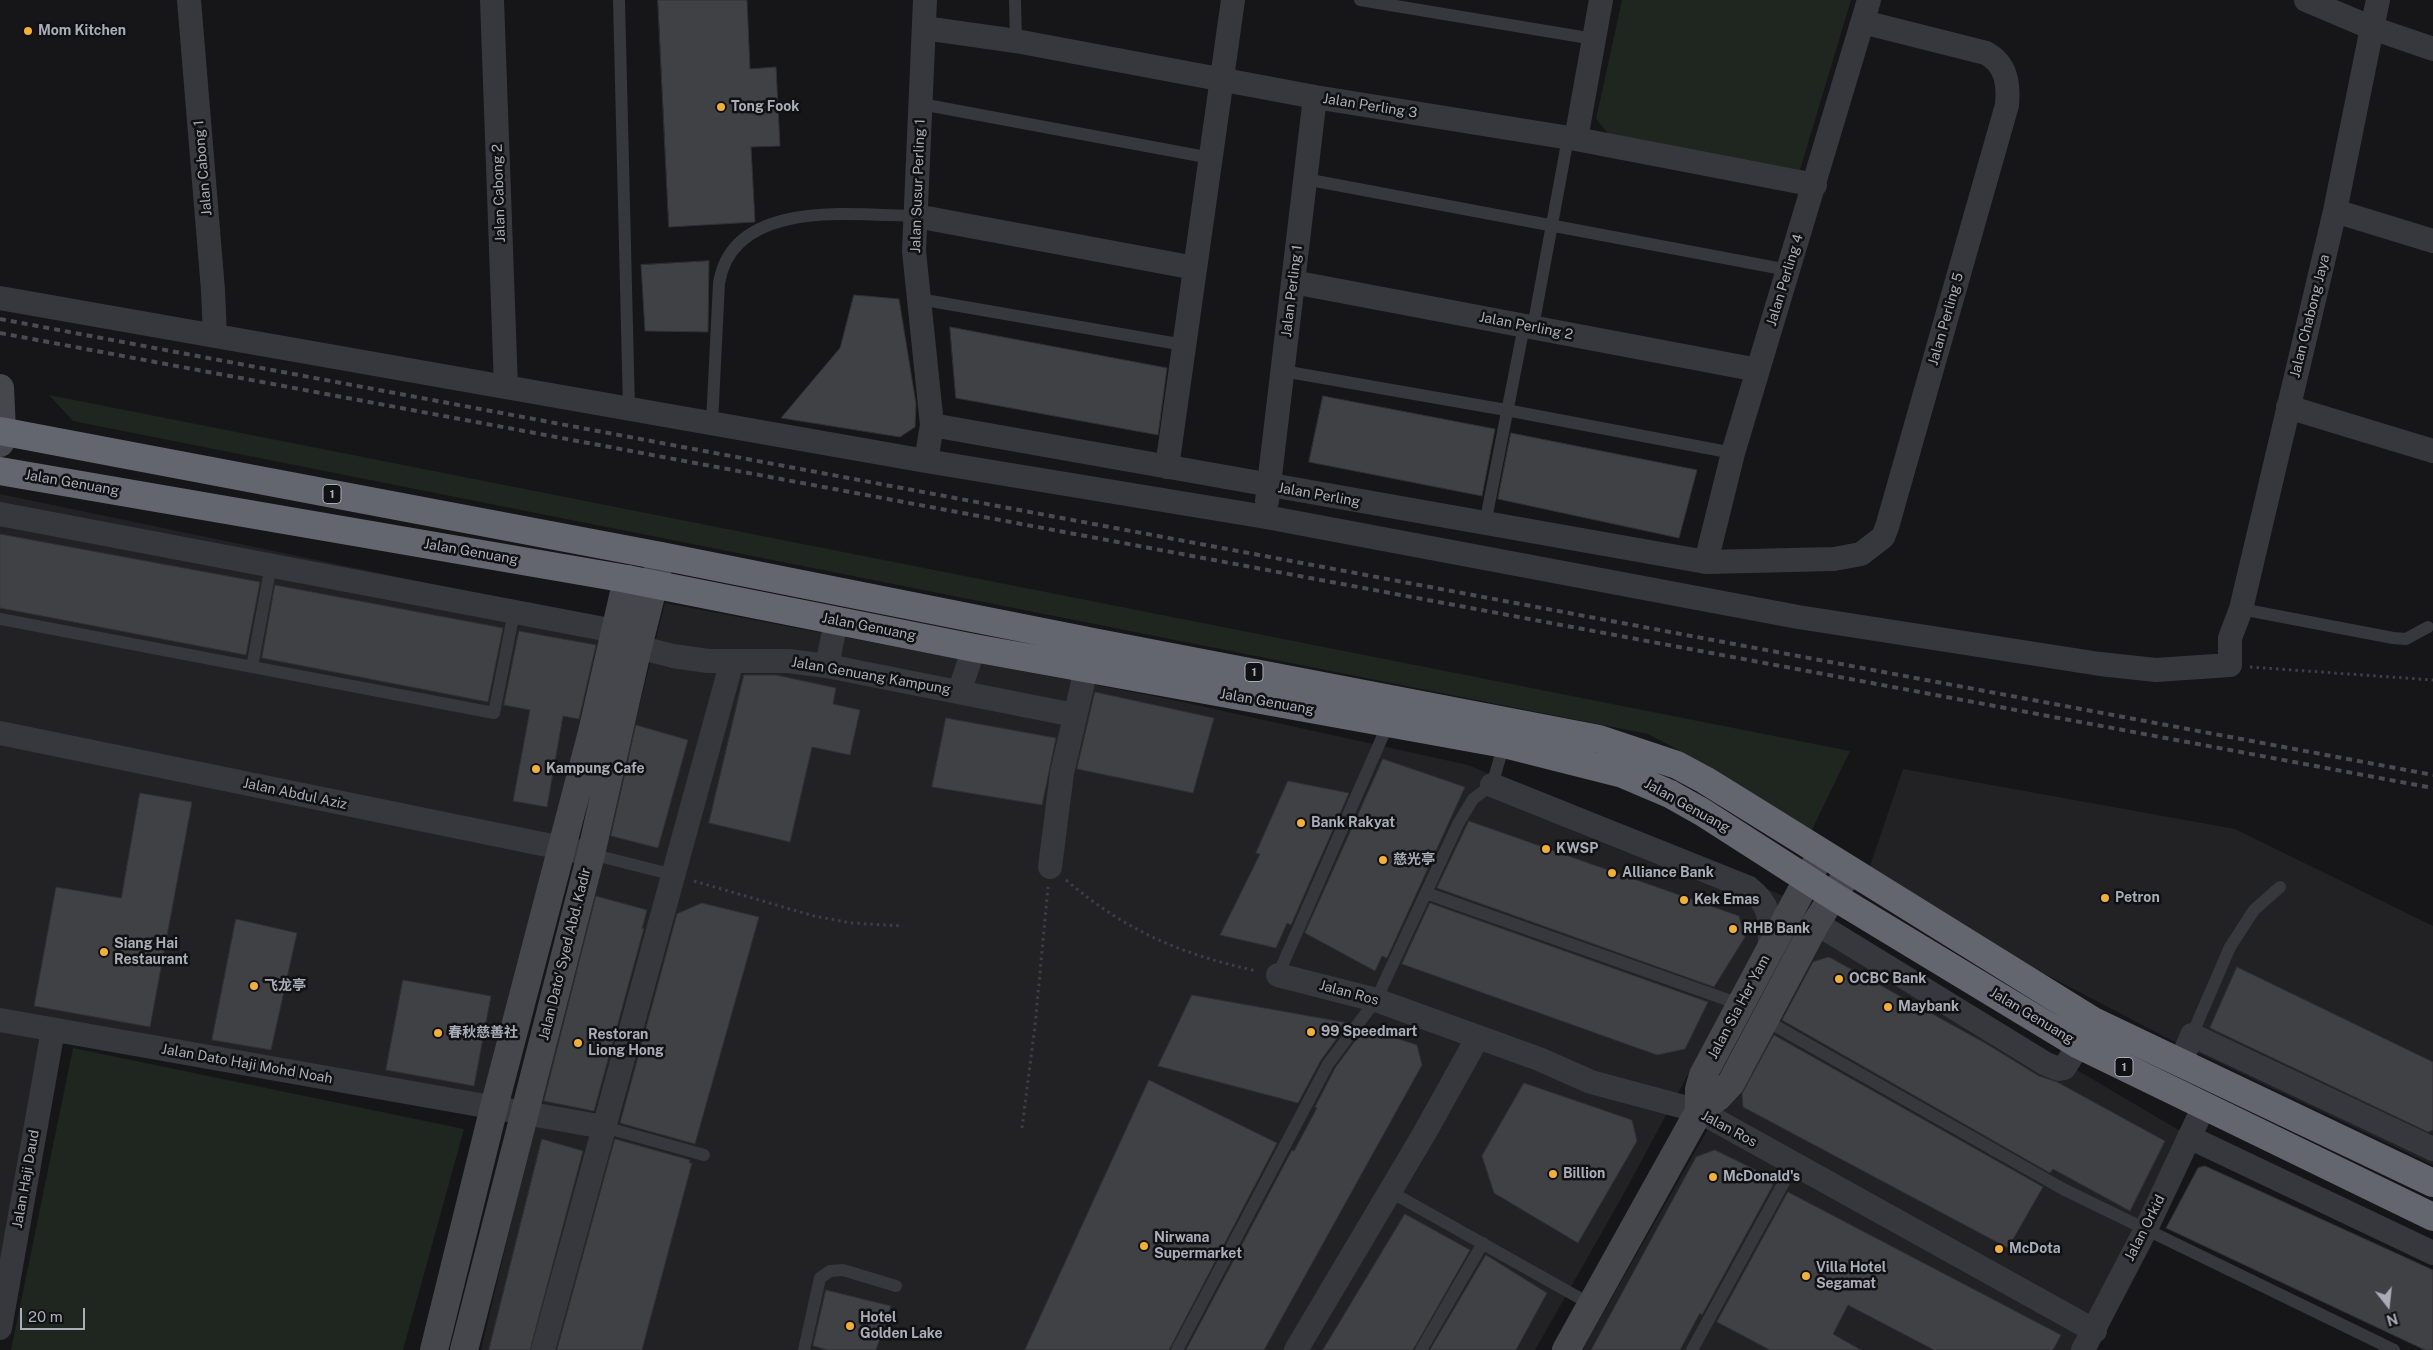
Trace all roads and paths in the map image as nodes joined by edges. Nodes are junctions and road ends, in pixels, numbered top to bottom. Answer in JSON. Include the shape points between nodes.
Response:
{"nodes":[{"id":1,"x":189,"y":0,"type":"edge"},
{"id":2,"x":492,"y":0,"type":"edge"},
{"id":3,"x":619,"y":0,"type":"edge"},
{"id":4,"x":925,"y":0,"type":"edge"},
{"id":5,"x":1015,"y":0,"type":"edge"},
{"id":6,"x":1233,"y":0,"type":"edge"},
{"id":7,"x":1360,"y":0,"type":"edge"},
{"id":8,"x":1601,"y":0,"type":"edge"},
{"id":9,"x":2306,"y":0,"type":"edge"},
{"id":10,"x":2378,"y":0,"type":"edge"},
{"id":11,"x":1866,"y":11,"type":"edge"},
{"id":12,"x":924,"y":28,"type":"junction"},
{"id":13,"x":2372,"y":28,"type":"junction"},
{"id":14,"x":1594,"y":39,"type":"junction"},
{"id":15,"x":1016,"y":41,"type":"junction"},
{"id":16,"x":2433,"y":49,"type":"edge"},
{"id":17,"x":1222,"y":80,"type":"junction"},
{"id":18,"x":1315,"y":97,"type":"junction"},
{"id":19,"x":921,"y":104,"type":"junction"},
{"id":20,"x":1572,"y":139,"type":"junction"},
{"id":21,"x":1211,"y":158,"type":"junction"},
{"id":22,"x":1305,"y":179,"type":"junction"},
{"id":23,"x":1815,"y":185,"type":"junction"},
{"id":24,"x":2336,"y":211,"type":"junction"},
{"id":25,"x":916,"y":216,"type":"junction"},
{"id":26,"x":1554,"y":224,"type":"junction"},
{"id":27,"x":2433,"y":240,"type":"edge"},
{"id":28,"x":1195,"y":268,"type":"junction"},
{"id":29,"x":1788,"y":270,"type":"junction"},
{"id":30,"x":1293,"y":282,"type":"junction"},
{"id":31,"x":0,"y":298,"type":"edge"},
{"id":32,"x":919,"y":299,"type":"junction"},
{"id":33,"x":1528,"y":327,"type":"junction"},
{"id":34,"x":215,"y":336,"type":"junction"},
{"id":35,"x":1184,"y":346,"type":"junction"},
{"id":36,"x":1758,"y":370,"type":"junction"},
{"id":37,"x":1283,"y":371,"type":"junction"},
{"id":38,"x":506,"y":387,"type":"junction"},
{"id":39,"x":0,"y":388,"type":"edge"},
{"id":40,"x":2288,"y":406,"type":"junction"},
{"id":41,"x":629,"y":409,"type":"junction"},
{"id":42,"x":1506,"y":410,"type":"junction"},
{"id":43,"x":712,"y":423,"type":"junction"},
{"id":44,"x":932,"y":425,"type":"junction"},
{"id":45,"x":1,"y":435,"type":"edge"},
{"id":46,"x":2433,"y":451,"type":"edge"},
{"id":47,"x":1733,"y":453,"type":"junction"},
{"id":48,"x":926,"y":461,"type":"junction"},
{"id":49,"x":1167,"y":467,"type":"junction"},
{"id":50,"x":0,"y":471,"type":"edge"},
{"id":51,"x":1268,"y":486,"type":"junction"},
{"id":52,"x":0,"y":514,"type":"edge"},
{"id":53,"x":1266,"y":517,"type":"junction"},
{"id":54,"x":1485,"y":524,"type":"junction"},
{"id":55,"x":661,"y":556,"type":"junction"},
{"id":56,"x":1706,"y":562,"type":"junction"},
{"id":57,"x":271,"y":565,"type":"junction"},
{"id":58,"x":628,"y":579,"type":"junction"},
{"id":59,"x":655,"y":585,"type":"junction"},
{"id":60,"x":2241,"y":609,"type":"junction"},
{"id":61,"x":514,"y":612,"type":"junction"},
{"id":62,"x":0,"y":619,"type":"edge"},
{"id":63,"x":836,"y":621,"type":"junction"},
{"id":64,"x":2428,"y":627,"type":"dead end"},
{"id":65,"x":615,"y":631,"type":"junction"},
{"id":66,"x":638,"y":647,"type":"junction"},
{"id":67,"x":974,"y":648,"type":"junction"},
{"id":68,"x":732,"y":661,"type":"junction"},
{"id":69,"x":2230,"y":665,"type":"junction"},
{"id":70,"x":826,"y":666,"type":"junction"},
{"id":71,"x":252,"y":667,"type":"junction"},
{"id":72,"x":1086,"y":669,"type":"junction"},
{"id":73,"x":2433,"y":680,"type":"edge"},
{"id":74,"x":959,"y":692,"type":"junction"},
{"id":75,"x":1074,"y":715,"type":"junction"},
{"id":76,"x":1388,"y":724,"type":"junction"},
{"id":77,"x":0,"y":733,"type":"edge"},
{"id":78,"x":1504,"y":744,"type":"junction"},
{"id":79,"x":1492,"y":786,"type":"junction"},
{"id":80,"x":563,"y":849,"type":"junction"},
{"id":81,"x":591,"y":854,"type":"junction"},
{"id":82,"x":1821,"y":854,"type":"junction"},
{"id":83,"x":1050,"y":867,"type":"junction"},
{"id":84,"x":1849,"y":871,"type":"junction"},
{"id":85,"x":674,"y":875,"type":"junction"},
{"id":86,"x":1808,"y":878,"type":"junction"},
{"id":87,"x":2280,"y":887,"type":"dead end"},
{"id":88,"x":1426,"y":893,"type":"junction"},
{"id":89,"x":1833,"y":896,"type":"junction"},
{"id":90,"x":1816,"y":923,"type":"junction"},
{"id":91,"x":903,"y":926,"type":"dead end"},
{"id":92,"x":1770,"y":952,"type":"junction"},
{"id":93,"x":1278,"y":975,"type":"junction"},
{"id":94,"x":1376,"y":1000,"type":"junction"},
{"id":95,"x":1742,"y":1005,"type":"junction"},
{"id":96,"x":0,"y":1020,"type":"edge"},
{"id":97,"x":1765,"y":1020,"type":"junction"},
{"id":98,"x":52,"y":1030,"type":"junction"},
{"id":99,"x":2192,"y":1035,"type":"junction"},
{"id":100,"x":1478,"y":1037,"type":"junction"},
{"id":101,"x":2079,"y":1045,"type":"junction"},
{"id":102,"x":2180,"y":1064,"type":"junction"},
{"id":103,"x":2204,"y":1106,"type":"junction"},
{"id":104,"x":494,"y":1107,"type":"junction"},
{"id":105,"x":1698,"y":1111,"type":"junction"},
{"id":106,"x":524,"y":1113,"type":"junction"},
{"id":107,"x":604,"y":1127,"type":"junction"},
{"id":108,"x":1022,"y":1128,"type":"dead end"},
{"id":109,"x":2189,"y":1137,"type":"junction"},
{"id":110,"x":2433,"y":1149,"type":"edge"},
{"id":111,"x":704,"y":1154,"type":"dead end"},
{"id":112,"x":1794,"y":1164,"type":"junction"},
{"id":113,"x":2433,"y":1183,"type":"edge"},
{"id":114,"x":1389,"y":1191,"type":"junction"},
{"id":115,"x":2431,"y":1211,"type":"edge"},
{"id":116,"x":2146,"y":1229,"type":"junction"},
{"id":117,"x":1483,"y":1242,"type":"junction"},
{"id":118,"x":2433,"y":1253,"type":"edge"},
{"id":119,"x":896,"y":1286,"type":"dead end"},
{"id":120,"x":2,"y":1300,"type":"edge"},
{"id":121,"x":1592,"y":1305,"type":"junction"},
{"id":122,"x":0,"y":1328,"type":"edge"},
{"id":123,"x":2089,"y":1341,"type":"edge"},
{"id":124,"x":434,"y":1350,"type":"edge"},
{"id":125,"x":464,"y":1350,"type":"edge"},
{"id":126,"x":543,"y":1350,"type":"edge"},
{"id":127,"x":804,"y":1350,"type":"edge"},
{"id":128,"x":1177,"y":1350,"type":"edge"},
{"id":129,"x":1296,"y":1350,"type":"edge"},
{"id":130,"x":1421,"y":1350,"type":"edge"},
{"id":131,"x":1566,"y":1350,"type":"edge"},
{"id":132,"x":1692,"y":1350,"type":"edge"},
{"id":133,"x":2394,"y":1350,"type":"edge"}],
"edges":[{"from":1,"to":34,"type":"street","name":"Jalan Cabong 1","via":[[214,290]]},
{"from":2,"to":38,"type":"street","name":"Jalan Cabong 2"},
{"from":3,"to":41,"type":"lane"},
{"from":4,"to":12,"type":"street","name":"Jalan Susur Perling 1"},
{"from":5,"to":15,"type":"lane"},
{"from":6,"to":17,"type":"street"},
{"from":7,"to":14,"type":"lane"},
{"from":8,"to":14,"type":"street"},
{"from":9,"to":13,"type":"street"},
{"from":10,"to":13,"type":"street","name":"Jalan Chabong Jaya"},
{"from":11,"to":23,"type":"street","name":"Jalan Perling 4"},
{"from":11,"to":56,"type":"street","name":"Jalan Perling 5","via":[[1986,53],[2002,68],[2009,90],[1887,527],[1883,537],[1861,554],[1834,559]]},
{"from":12,"to":15,"type":"street","name":"Jalan Perling 3"},
{"from":12,"to":19,"type":"street","name":"Jalan Susur Perling 1"},
{"from":13,"to":16,"type":"street"},
{"from":13,"to":24,"type":"street","name":"Jalan Chabong Jaya"},
{"from":14,"to":20,"type":"street"},
{"from":15,"to":17,"type":"street","name":"Jalan Perling 3"},
{"from":17,"to":18,"type":"street","name":"Jalan Perling 3"},
{"from":17,"to":21,"type":"street"},
{"from":18,"to":20,"type":"street","name":"Jalan Perling 3"},
{"from":18,"to":22,"type":"street","name":"Jalan Perling 1"},
{"from":19,"to":21,"type":"lane"},
{"from":19,"to":25,"type":"street","name":"Jalan Susur Perling 1"},
{"from":20,"to":23,"type":"street","name":"Jalan Perling 3"},
{"from":20,"to":26,"type":"lane"},
{"from":21,"to":28,"type":"street"},
{"from":22,"to":26,"type":"lane"},
{"from":22,"to":30,"type":"street","name":"Jalan Perling 1"},
{"from":23,"to":29,"type":"street","name":"Jalan Perling 4"},
{"from":24,"to":27,"type":"street"},
{"from":24,"to":40,"type":"street","name":"Jalan Chabong Jaya"},
{"from":25,"to":28,"type":"street"},
{"from":25,"to":32,"type":"street","name":"Jalan Susur Perling 1","via":[[914,251]]},
{"from":25,"to":43,"type":"lane","via":[[797,218],[773,222],[752,231],[737,244],[721,270],[719,283]]},
{"from":26,"to":29,"type":"lane"},
{"from":26,"to":33,"type":"lane"},
{"from":28,"to":35,"type":"street"},
{"from":29,"to":36,"type":"street","name":"Jalan Perling 4"},
{"from":30,"to":33,"type":"street","name":"Jalan Perling 2"},
{"from":30,"to":37,"type":"street","name":"Jalan Perling 1"},
{"from":31,"to":34,"type":"street"},
{"from":32,"to":35,"type":"lane"},
{"from":32,"to":44,"type":"street","name":"Jalan Susur Perling 1"},
{"from":33,"to":36,"type":"street","name":"Jalan Perling 2"},
{"from":33,"to":42,"type":"lane"},
{"from":34,"to":38,"type":"street"},
{"from":35,"to":49,"type":"street"},
{"from":36,"to":47,"type":"street","name":"Jalan Perling 4"},
{"from":37,"to":42,"type":"lane"},
{"from":37,"to":51,"type":"street","name":"Jalan Perling 1"},
{"from":38,"to":41,"type":"street"},
{"from":39,"to":45,"type":"street"},
{"from":40,"to":46,"type":"street"},
{"from":40,"to":60,"type":"street","name":"Jalan Chabong Jaya"},
{"from":41,"to":43,"type":"street"},
{"from":42,"to":47,"type":"lane"},
{"from":42,"to":54,"type":"lane"},
{"from":43,"to":48,"type":"street"},
{"from":44,"to":48,"type":"street","name":"Jalan Susur Perling 1"},
{"from":44,"to":49,"type":"street","name":"Jalan Perling"},
{"from":45,"to":55,"type":"highway","name":"Jalan Genuang","number":"1"},
{"from":47,"to":56,"type":"street","name":"Jalan Perling 4"},
{"from":48,"to":53,"type":"street"},
{"from":49,"to":51,"type":"street","name":"Jalan Perling"},
{"from":50,"to":58,"type":"highway","name":"Jalan Genuang","number":"1"},
{"from":51,"to":53,"type":"street","name":"Jalan Perling 1"},
{"from":51,"to":54,"type":"street","name":"Jalan Perling"},
{"from":52,"to":57,"type":"street"},
{"from":53,"to":69,"type":"street","via":[[1798,617],[2100,664],[2156,670]]},
{"from":54,"to":56,"type":"street","name":"Jalan Perling"},
{"from":55,"to":59,"type":"street","name":"Jalan Dato' Syed Abd. Kadir"},
{"from":55,"to":82,"type":"highway","name":"Jalan Genuang","number":"1","via":[[1599,739],[1677,765]]},
{"from":57,"to":61,"type":"street"},
{"from":57,"to":71,"type":"lane"},
{"from":58,"to":59,"type":"highway","name":"Jalan Genuang","number":"1"},
{"from":58,"to":65,"type":"street","name":"Jalan Dato' Syed Abd. Kadir"},
{"from":59,"to":63,"type":"highway","name":"Jalan Genuang","number":"1"},
{"from":59,"to":66,"type":"street","name":"Jalan Dato' Syed Abd. Kadir"},
{"from":60,"to":64,"type":"lane","via":[[2393,638],[2406,639]]},
{"from":60,"to":69,"type":"street","name":"Jalan Chabong Jaya","via":[[2230,638]]},
{"from":61,"to":65,"type":"street"},
{"from":61,"to":71,"type":"lane","via":[[494,713]]},
{"from":62,"to":71,"type":"lane"},
{"from":63,"to":67,"type":"highway","name":"Jalan Genuang","number":"1"},
{"from":63,"to":70,"type":"street"},
{"from":65,"to":80,"type":"street","name":"Jalan Dato' Syed Abd. Kadir"},
{"from":66,"to":68,"type":"street","name":"Jalan Genuang Kampung","via":[[672,656]]},
{"from":66,"to":81,"type":"street","name":"Jalan Dato' Syed Abd. Kadir"},
{"from":67,"to":72,"type":"highway","name":"Jalan Genuang","number":"1"},
{"from":67,"to":74,"type":"street"},
{"from":68,"to":70,"type":"street","name":"Jalan Genuang Kampung","via":[[788,661]]},
{"from":68,"to":85,"type":"street"},
{"from":69,"to":73,"type":"path"},
{"from":70,"to":74,"type":"street","name":"Jalan Genuang Kampung"},
{"from":72,"to":75,"type":"street"},
{"from":72,"to":76,"type":"highway","name":"Jalan Genuang","number":"1"},
{"from":74,"to":75,"type":"street","name":"Jalan Genuang Kampung"},
{"from":75,"to":83,"type":"street","via":[[1062,773]]},
{"from":76,"to":78,"type":"highway","name":"Jalan Genuang","number":"1"},
{"from":76,"to":93,"type":"lane"},
{"from":77,"to":80,"type":"street","name":"Jalan Abdul Aziz"},
{"from":78,"to":79,"type":"lane"},
{"from":78,"to":86,"type":"highway","name":"Jalan Genuang","number":"1","via":[[1596,766],[1648,784],[1702,812]]},
{"from":79,"to":88,"type":"lane","via":[[1472,799]]},
{"from":79,"to":92,"type":"street","via":[[1749,888],[1763,899],[1769,916]]},
{"from":80,"to":81,"type":"street","name":"Jalan Abdul Aziz"},
{"from":80,"to":104,"type":"street","name":"Jalan Dato' Syed Abd. Kadir"},
{"from":81,"to":85,"type":"lane"},
{"from":81,"to":106,"type":"street","name":"Jalan Dato' Syed Abd. Kadir"},
{"from":82,"to":84,"type":"highway","name":"Jalan Genuang","number":"1"},
{"from":82,"to":86,"type":"street","name":"Jalan Sia Her Yam"},
{"from":83,"to":93,"type":"path","via":[[1092,902],[1131,928],[1168,945],[1229,965]]},
{"from":83,"to":108,"type":"path"},
{"from":84,"to":89,"type":"street","name":"Jalan Sia Her Yam"},
{"from":84,"to":102,"type":"highway","name":"Jalan Genuang","number":"1","via":[[2093,1021]]},
{"from":85,"to":91,"type":"path","via":[[814,916]]},
{"from":85,"to":107,"type":"street"},
{"from":86,"to":89,"type":"highway","name":"Jalan Genuang","number":"1"},
{"from":86,"to":92,"type":"street","name":"Jalan Sia Her Yam"},
{"from":87,"to":99,"type":"lane","via":[[2254,910],[2230,947]]},
{"from":88,"to":94,"type":"lane"},
{"from":88,"to":95,"type":"lane"},
{"from":89,"to":90,"type":"street","name":"Jalan Sia Her Yam"},
{"from":89,"to":101,"type":"highway","name":"Jalan Genuang","number":"1"},
{"from":90,"to":97,"type":"street","name":"Jalan Sia Her Yam"},
{"from":90,"to":101,"type":"street","via":[[2046,1064],[2064,1068]]},
{"from":92,"to":95,"type":"street","name":"Jalan Sia Her Yam"},
{"from":93,"to":94,"type":"street","name":"Jalan Ros"},
{"from":94,"to":100,"type":"street","name":"Jalan Ros"},
{"from":94,"to":128,"type":"lane","via":[[1328,1064]]},
{"from":95,"to":105,"type":"street","name":"Jalan Sia Her Yam","via":[[1703,1075]]},
{"from":96,"to":98,"type":"street","name":"Jalan Dato Haji Mohd Noah"},
{"from":97,"to":105,"type":"street","name":"Jalan Sia Her Yam","via":[[1731,1083],[1718,1098]]},
{"from":97,"to":116,"type":"lane","via":[[2063,1188]]},
{"from":98,"to":104,"type":"street","name":"Jalan Dato Haji Mohd Noah"},
{"from":98,"to":120,"type":"street","name":"Jalan Haji Daud"},
{"from":99,"to":102,"type":"street"},
{"from":99,"to":110,"type":"street"},
{"from":100,"to":105,"type":"street","name":"Jalan Ros","via":[[1591,1082]]},
{"from":100,"to":114,"type":"street"},
{"from":101,"to":103,"type":"highway","name":"Jalan Genuang","number":"1"},
{"from":102,"to":113,"type":"highway","name":"Jalan Genuang","number":"1"},
{"from":103,"to":109,"type":"street","name":"Jalan Orkid"},
{"from":103,"to":115,"type":"highway","name":"Jalan Genuang","number":"1"},
{"from":104,"to":106,"type":"street","name":"Jalan Dato Haji Mohd Noah"},
{"from":104,"to":124,"type":"street","name":"Jalan Dato' Syed Abd. Kadir"},
{"from":105,"to":112,"type":"street","name":"Jalan Ros"},
{"from":105,"to":121,"type":"street","name":"Jalan Sia Her Yam"},
{"from":106,"to":107,"type":"street","name":"Jalan Dato Haji Mohd Noah"},
{"from":106,"to":125,"type":"street","name":"Jalan Dato' Syed Abd. Kadir"},
{"from":107,"to":111,"type":"lane"},
{"from":107,"to":126,"type":"street"},
{"from":109,"to":116,"type":"street","name":"Jalan Orkid"},
{"from":109,"to":118,"type":"street"},
{"from":112,"to":123,"type":"street","name":"Jalan Ros"},
{"from":112,"to":132,"type":"lane"},
{"from":114,"to":117,"type":"lane"},
{"from":114,"to":129,"type":"street"},
{"from":116,"to":123,"type":"street","name":"Jalan Orkid"},
{"from":116,"to":133,"type":"lane"},
{"from":117,"to":121,"type":"lane"},
{"from":117,"to":130,"type":"lane"},
{"from":119,"to":127,"type":"lane","via":[[843,1270],[830,1271],[820,1278]]},
{"from":120,"to":122,"type":"street","name":"Jalan Haji Daud"},
{"from":121,"to":131,"type":"street","name":"Jalan Sia Her Yam"}]}
